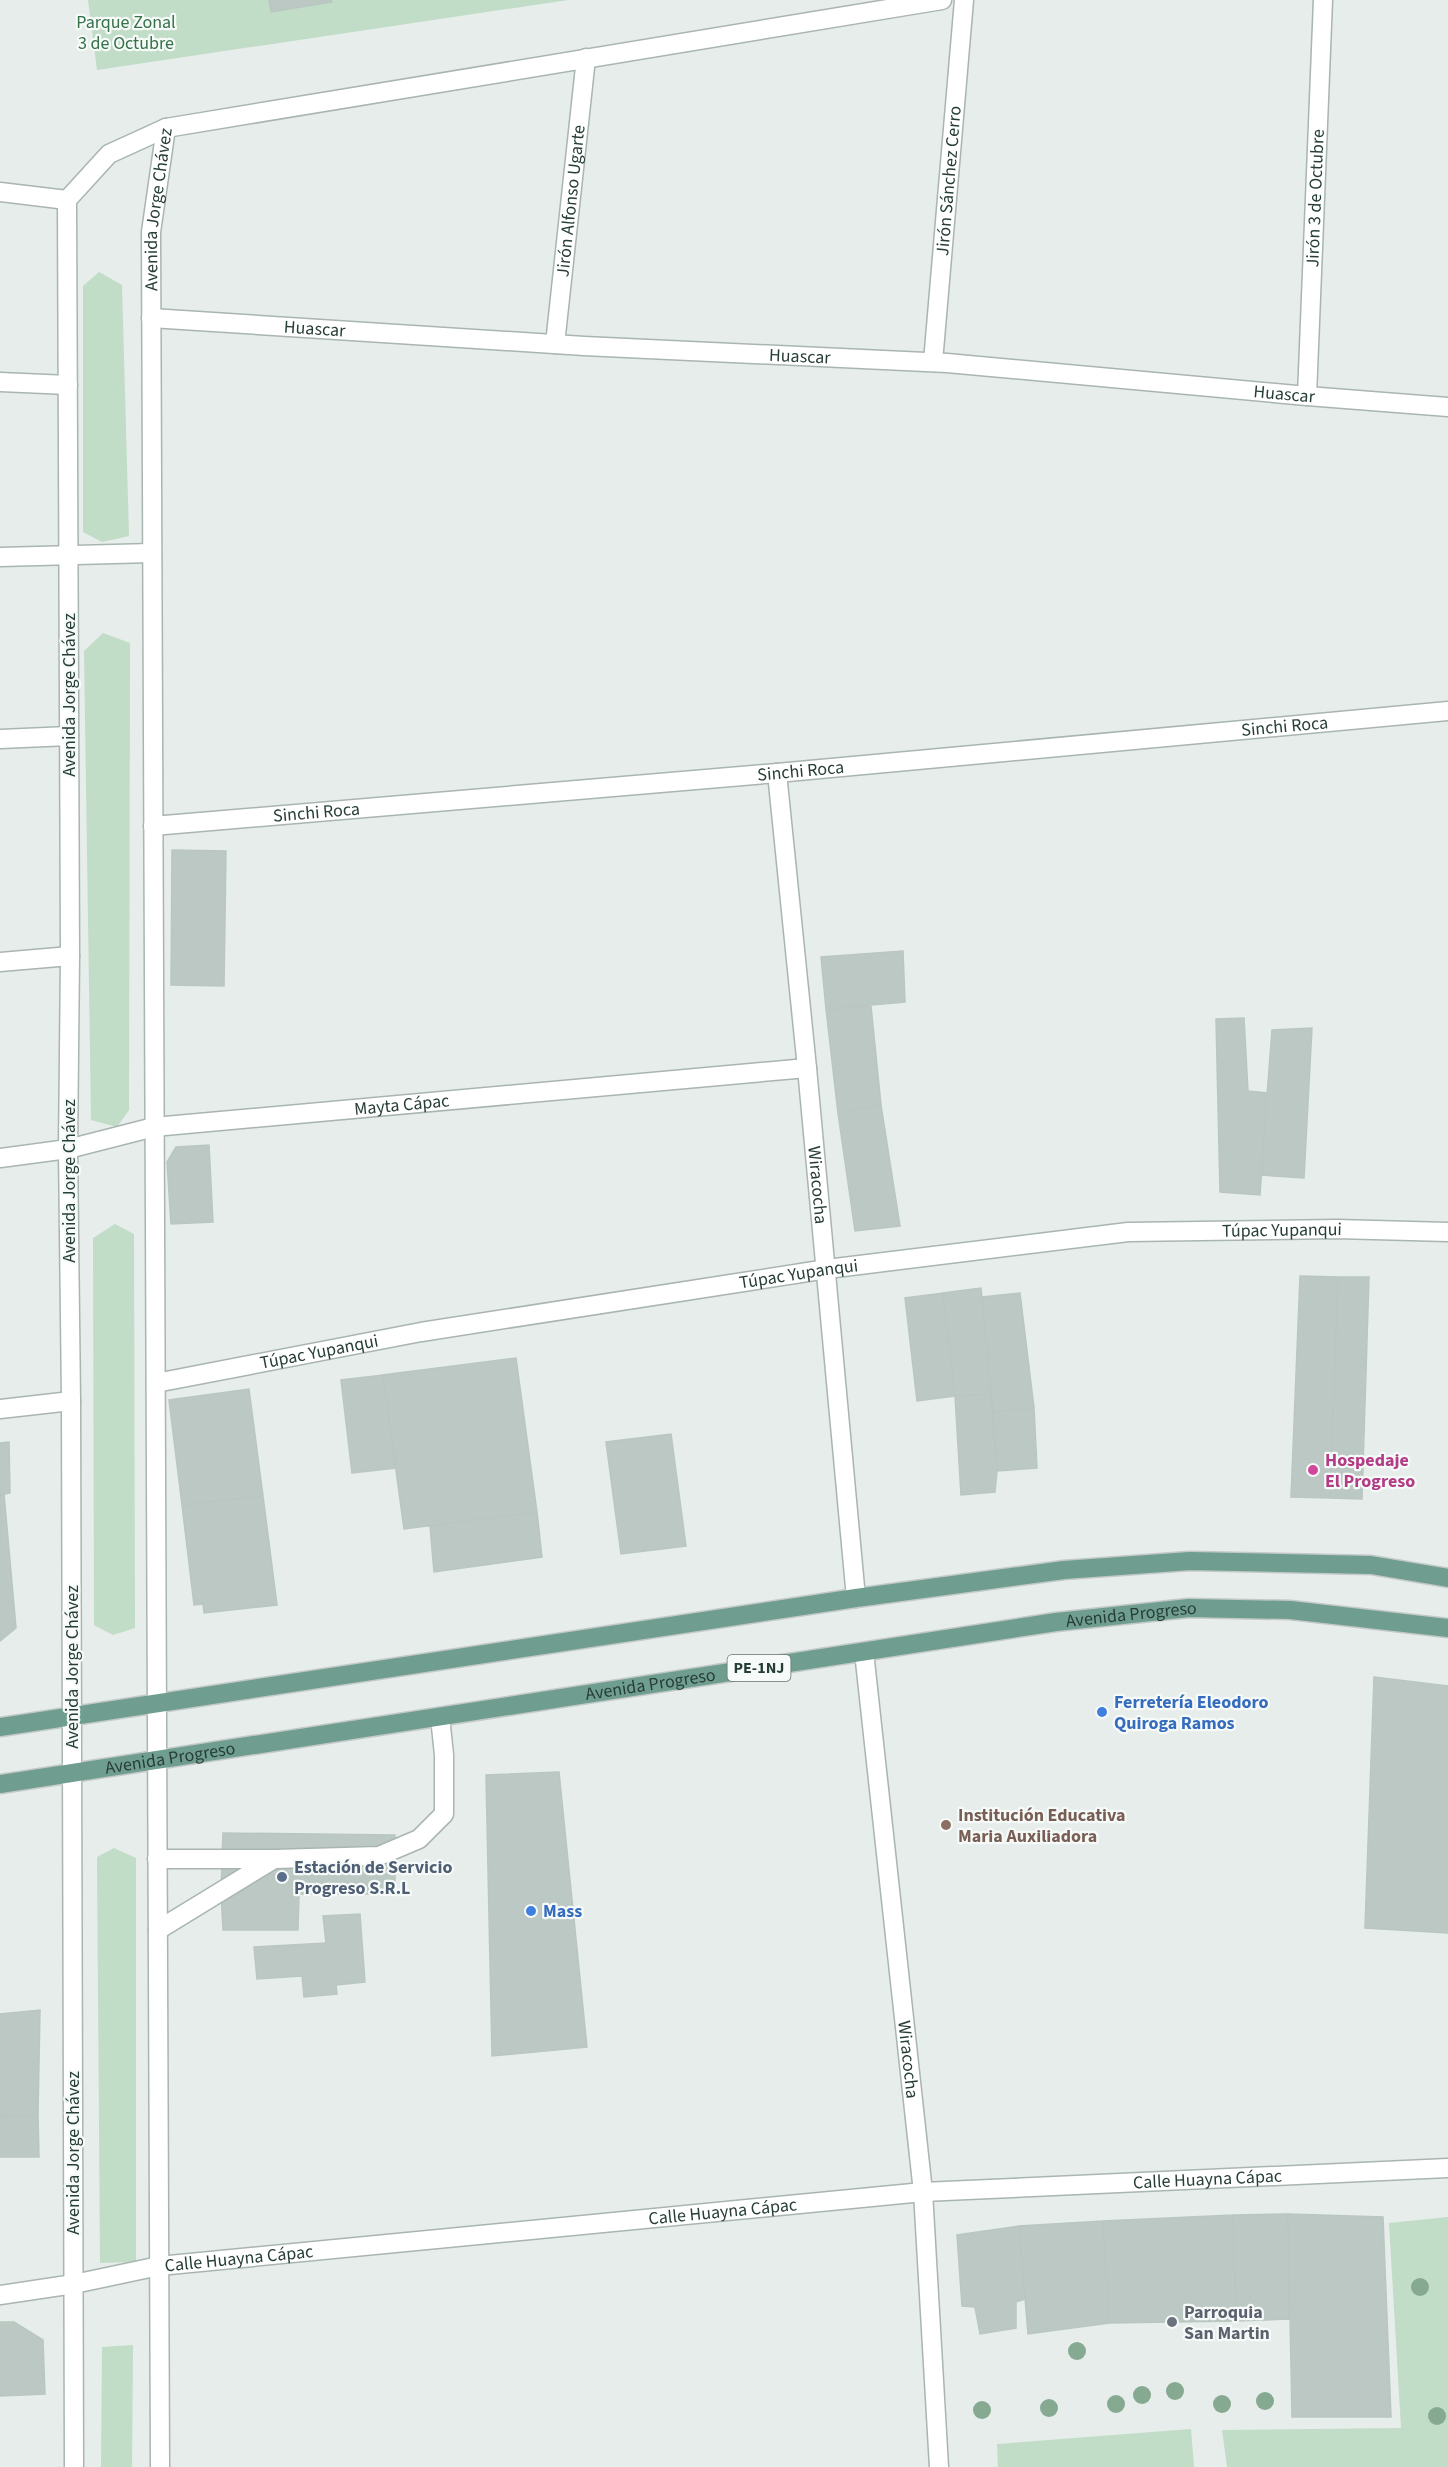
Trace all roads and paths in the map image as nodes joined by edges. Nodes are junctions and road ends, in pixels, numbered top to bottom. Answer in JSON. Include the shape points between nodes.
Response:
{"nodes":[{"id":1,"x":942,"y":0,"type":"edge"},
{"id":2,"x":964,"y":0,"type":"edge"},
{"id":3,"x":1323,"y":0,"type":"edge"},
{"id":4,"x":586,"y":58,"type":"junction"},
{"id":5,"x":166,"y":128,"type":"junction"},
{"id":6,"x":0,"y":192,"type":"edge"},
{"id":7,"x":67,"y":200,"type":"junction"},
{"id":8,"x":151,"y":318,"type":"junction"},
{"id":9,"x":555,"y":344,"type":"junction"},
{"id":10,"x":933,"y":362,"type":"junction"},
{"id":11,"x":0,"y":382,"type":"edge"},
{"id":12,"x":68,"y":386,"type":"junction"},
{"id":13,"x":1307,"y":396,"type":"junction"},
{"id":14,"x":1448,"y":407,"type":"edge"},
{"id":15,"x":152,"y":553,"type":"junction"},
{"id":16,"x":69,"y":556,"type":"junction"},
{"id":17,"x":0,"y":557,"type":"edge"},
{"id":18,"x":1448,"y":711,"type":"edge"},
{"id":19,"x":69,"y":736,"type":"junction"},
{"id":20,"x":0,"y":739,"type":"edge"},
{"id":21,"x":777,"y":773,"type":"junction"},
{"id":22,"x":153,"y":826,"type":"junction"},
{"id":23,"x":70,"y":956,"type":"junction"},
{"id":24,"x":0,"y":962,"type":"edge"},
{"id":25,"x":807,"y":1068,"type":"junction"},
{"id":26,"x":154,"y":1126,"type":"junction"},
{"id":27,"x":68,"y":1149,"type":"junction"},
{"id":28,"x":0,"y":1158,"type":"edge"},
{"id":29,"x":1448,"y":1232,"type":"edge"},
{"id":30,"x":826,"y":1269,"type":"junction"},
{"id":31,"x":156,"y":1383,"type":"junction"},
{"id":32,"x":71,"y":1401,"type":"junction"},
{"id":33,"x":0,"y":1410,"type":"edge"},
{"id":34,"x":1448,"y":1578,"type":"edge"},
{"id":35,"x":856,"y":1598,"type":"junction"},
{"id":36,"x":1448,"y":1628,"type":"edge"},
{"id":37,"x":864,"y":1652,"type":"junction"},
{"id":38,"x":158,"y":1704,"type":"junction"},
{"id":39,"x":72,"y":1716,"type":"junction"},
{"id":40,"x":440,"y":1716,"type":"junction"},
{"id":41,"x":0,"y":1727,"type":"edge"},
{"id":42,"x":157,"y":1760,"type":"junction"},
{"id":43,"x":72,"y":1774,"type":"junction"},
{"id":44,"x":0,"y":1784,"type":"edge"},
{"id":45,"x":157,"y":1859,"type":"junction"},
{"id":46,"x":275,"y":1859,"type":"junction"},
{"id":47,"x":158,"y":1930,"type":"junction"},
{"id":48,"x":1448,"y":2168,"type":"edge"},
{"id":49,"x":923,"y":2192,"type":"junction"},
{"id":50,"x":159,"y":2266,"type":"junction"},
{"id":51,"x":74,"y":2284,"type":"junction"},
{"id":52,"x":0,"y":2295,"type":"edge"},
{"id":53,"x":74,"y":2467,"type":"edge"},
{"id":54,"x":160,"y":2467,"type":"edge"},
{"id":55,"x":939,"y":2467,"type":"edge"}],
"edges":[{"from":1,"to":4,"type":"street"},
{"from":2,"to":10,"type":"street","name":"Jirón Sánchez Cerro"},
{"from":3,"to":13,"type":"street","name":"Jirón 3 de Octubre"},
{"from":4,"to":5,"type":"street"},
{"from":4,"to":9,"type":"street","name":"Jirón Alfonso Ugarte"},
{"from":5,"to":7,"type":"street","name":"Avenida Jorge Chávez","via":[[109,154]]},
{"from":5,"to":8,"type":"street","name":"Avenida Jorge Chávez","via":[[151,232]]},
{"from":6,"to":7,"type":"street"},
{"from":7,"to":12,"type":"street","name":"Avenida Jorge Chávez"},
{"from":8,"to":9,"type":"street","name":"Huascar"},
{"from":8,"to":15,"type":"street","name":"Avenida Jorge Chávez"},
{"from":9,"to":10,"type":"street","name":"Huascar"},
{"from":10,"to":13,"type":"street","name":"Huascar"},
{"from":11,"to":12,"type":"street"},
{"from":12,"to":16,"type":"street","name":"Avenida Jorge Chávez"},
{"from":13,"to":14,"type":"street","name":"Huascar"},
{"from":15,"to":16,"type":"street"},
{"from":15,"to":22,"type":"street","name":"Avenida Jorge Chávez"},
{"from":16,"to":17,"type":"street"},
{"from":16,"to":19,"type":"street","name":"Avenida Jorge Chávez"},
{"from":18,"to":21,"type":"street","name":"Sinchi Roca"},
{"from":19,"to":20,"type":"street"},
{"from":19,"to":23,"type":"street","name":"Avenida Jorge Chávez"},
{"from":21,"to":22,"type":"street","name":"Sinchi Roca"},
{"from":21,"to":25,"type":"street","name":"Wiracocha"},
{"from":22,"to":26,"type":"street","name":"Avenida Jorge Chávez"},
{"from":23,"to":24,"type":"street"},
{"from":23,"to":27,"type":"street","name":"Avenida Jorge Chávez"},
{"from":25,"to":26,"type":"street","name":"Mayta Cápac"},
{"from":25,"to":30,"type":"street","name":"Wiracocha"},
{"from":26,"to":27,"type":"street","name":"Mayta Cápac"},
{"from":26,"to":31,"type":"street","name":"Avenida Jorge Chávez"},
{"from":27,"to":28,"type":"street","name":"Mayta Cápac"},
{"from":27,"to":32,"type":"street","name":"Avenida Jorge Chávez"},
{"from":29,"to":30,"type":"street","name":"Túpac Yupanqui","via":[[1128,1232]]},
{"from":30,"to":31,"type":"street","name":"Túpac Yupanqui","via":[[421,1332]]},
{"from":30,"to":35,"type":"street","name":"Wiracocha"},
{"from":31,"to":38,"type":"street","name":"Avenida Jorge Chávez"},
{"from":32,"to":33,"type":"street"},
{"from":32,"to":39,"type":"street","name":"Avenida Jorge Chávez"},
{"from":34,"to":35,"type":"main road","via":[[1371,1565],[1190,1561],[1064,1570]]},
{"from":35,"to":38,"type":"main road"},
{"from":36,"to":37,"type":"main road","name":"Avenida Progreso","number":"PE-1NJ","via":[[1290,1610],[1189,1608],[1056,1622]]},
{"from":37,"to":40,"type":"main road","name":"Avenida Progreso","number":"PE-1NJ"},
{"from":37,"to":49,"type":"street","name":"Wiracocha"},
{"from":38,"to":39,"type":"main road"},
{"from":38,"to":42,"type":"street","name":"Avenida Jorge Chávez"},
{"from":39,"to":41,"type":"main road"},
{"from":39,"to":43,"type":"street","name":"Avenida Jorge Chávez"},
{"from":40,"to":42,"type":"main road","name":"Avenida Progreso","number":"PE-1NJ"},
{"from":40,"to":46,"type":"street","via":[[444,1814],[419,1839],[379,1856]]},
{"from":42,"to":43,"type":"main road","name":"Avenida Progreso","number":"PE-1NJ"},
{"from":42,"to":45,"type":"street","name":"Avenida Jorge Chávez"},
{"from":43,"to":44,"type":"main road","name":"Avenida Progreso","number":"PE-1NJ"},
{"from":43,"to":51,"type":"street","name":"Avenida Jorge Chávez"},
{"from":45,"to":46,"type":"street"},
{"from":45,"to":47,"type":"street","name":"Avenida Jorge Chávez"},
{"from":46,"to":47,"type":"street"},
{"from":47,"to":50,"type":"street","name":"Avenida Jorge Chávez"},
{"from":48,"to":49,"type":"street","name":"Calle Huayna Cápac"},
{"from":49,"to":50,"type":"street","name":"Calle Huayna Cápac"},
{"from":49,"to":55,"type":"street","name":"Wiracocha"},
{"from":50,"to":51,"type":"street","name":"Calle Huayna Cápac"},
{"from":50,"to":54,"type":"street","name":"Avenida Jorge Chávez"},
{"from":51,"to":52,"type":"street","name":"Calle Huayna Cápac"},
{"from":51,"to":53,"type":"street","name":"Avenida Jorge Chávez"}]}
